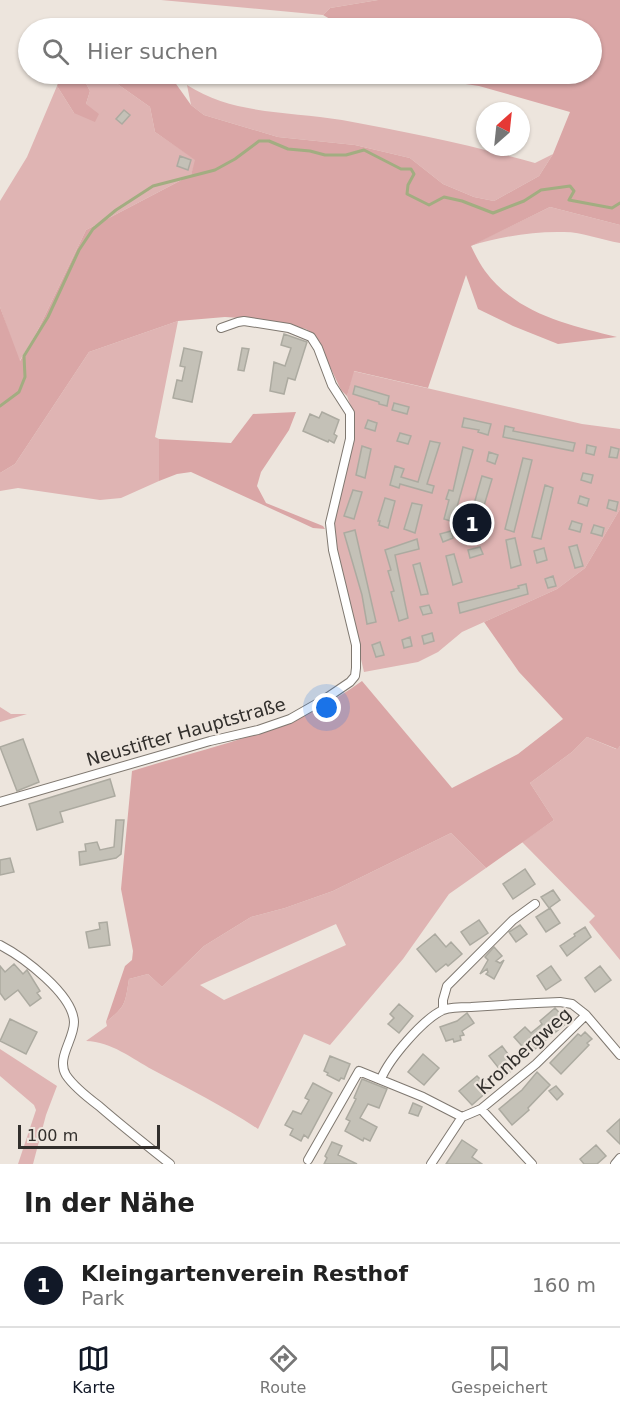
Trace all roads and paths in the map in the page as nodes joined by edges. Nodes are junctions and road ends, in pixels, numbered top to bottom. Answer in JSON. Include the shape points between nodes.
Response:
{"nodes":[{"id":1,"x":221,"y":328,"type":"dead end"},
{"id":2,"x":0,"y":802,"type":"edge"},
{"id":3,"x":535,"y":904,"type":"dead end"},
{"id":4,"x":0,"y":945,"type":"edge"},
{"id":5,"x":443,"y":1010,"type":"junction"},
{"id":6,"x":586,"y":1015,"type":"junction"},
{"id":7,"x":620,"y":1055,"type":"edge"},
{"id":8,"x":381,"y":1079,"type":"junction"},
{"id":9,"x":481,"y":1109,"type":"junction"},
{"id":10,"x":462,"y":1117,"type":"junction"},
{"id":11,"x":620,"y":1158,"type":"edge"},
{"id":12,"x":308,"y":1160,"type":"dead end"},
{"id":13,"x":170,"y":1164,"type":"edge"},
{"id":14,"x":431,"y":1164,"type":"edge"},
{"id":15,"x":532,"y":1164,"type":"edge"},
{"id":16,"x":615,"y":1164,"type":"edge"}],
"edges":[{"from":1,"to":2,"type":"street","name":"Neustifter Hauptstraße","via":[[244,321],[289,328],[311,337],[332,385],[350,413],[350,439],[330,523],[356,645],[355,675],[316,705],[274,725]]},
{"from":3,"to":5,"type":"street","via":[[513,920],[447,986]]},
{"from":4,"to":13,"type":"street","via":[[38,970],[71,1011],[72,1034],[62,1067],[66,1075]]},
{"from":5,"to":6,"type":"street","name":"Kronbergweg","via":[[570,1003]]},
{"from":5,"to":8,"type":"street","via":[[403,1046]]},
{"from":6,"to":7,"type":"street","name":"Kronbergweg"},
{"from":6,"to":9,"type":"street","name":"Kronbergweg","via":[[536,1064]]},
{"from":8,"to":10,"type":"street"},
{"from":8,"to":12,"type":"street","via":[[359,1071]]},
{"from":9,"to":10,"type":"street","name":"Kronbergweg"},
{"from":9,"to":15,"type":"street","name":"Kronbergweg"},
{"from":10,"to":14,"type":"street"},
{"from":11,"to":16,"type":"street"}]}
